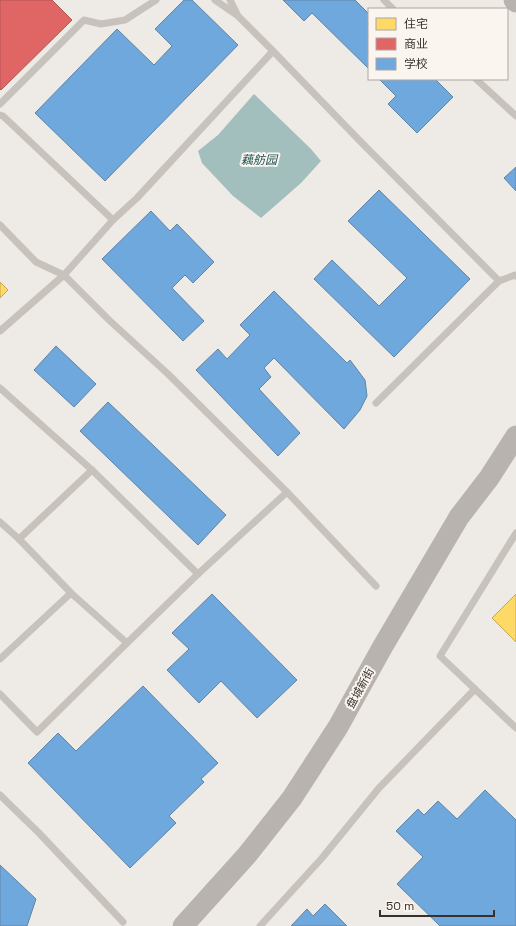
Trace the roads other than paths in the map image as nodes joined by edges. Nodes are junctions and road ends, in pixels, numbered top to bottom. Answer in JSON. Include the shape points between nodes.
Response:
{"nodes":[{"id":1,"x":156,"y":0,"type":"edge"},
{"id":2,"x":216,"y":0,"type":"edge"},
{"id":3,"x":230,"y":0,"type":"edge"},
{"id":4,"x":384,"y":0,"type":"edge"},
{"id":5,"x":514,"y":0,"type":"edge"},
{"id":6,"x":516,"y":2,"type":"edge"},
{"id":7,"x":392,"y":8,"type":"edge"},
{"id":8,"x":237,"y":15,"type":"junction"},
{"id":9,"x":273,"y":51,"type":"junction"},
{"id":10,"x":477,"y":80,"type":"edge"},
{"id":11,"x":0,"y":104,"type":"edge"},
{"id":12,"x":0,"y":115,"type":"edge"},
{"id":13,"x":516,"y":116,"type":"edge"},
{"id":14,"x":113,"y":220,"type":"junction"},
{"id":15,"x":0,"y":226,"type":"edge"},
{"id":16,"x":64,"y":275,"type":"junction"},
{"id":17,"x":516,"y":275,"type":"edge"},
{"id":18,"x":499,"y":281,"type":"junction"},
{"id":19,"x":0,"y":331,"type":"edge"},
{"id":20,"x":0,"y":388,"type":"edge"},
{"id":21,"x":376,"y":403,"type":"dead end"},
{"id":22,"x":516,"y":436,"type":"edge"},
{"id":23,"x":92,"y":470,"type":"junction"},
{"id":24,"x":287,"y":492,"type":"junction"},
{"id":25,"x":0,"y":522,"type":"edge"},
{"id":26,"x":516,"y":533,"type":"edge"},
{"id":27,"x":19,"y":539,"type":"junction"},
{"id":28,"x":198,"y":574,"type":"junction"},
{"id":29,"x":376,"y":586,"type":"dead end"},
{"id":30,"x":71,"y":593,"type":"junction"},
{"id":31,"x":127,"y":643,"type":"junction"},
{"id":32,"x":0,"y":659,"type":"edge"},
{"id":33,"x":475,"y":689,"type":"junction"},
{"id":34,"x":0,"y":694,"type":"edge"},
{"id":35,"x":516,"y":728,"type":"edge"},
{"id":36,"x":0,"y":795,"type":"edge"},
{"id":37,"x":123,"y":922,"type":"dead end"},
{"id":38,"x":183,"y":926,"type":"edge"},
{"id":39,"x":260,"y":926,"type":"edge"}],
"edges":[{"from":1,"to":11,"type":"lane","via":[[125,20],[101,24],[84,20]]},
{"from":2,"to":8,"type":"lane"},
{"from":3,"to":8,"type":"lane"},
{"from":4,"to":7,"type":"lane"},
{"from":5,"to":6,"type":"main road"},
{"from":8,"to":9,"type":"lane"},
{"from":9,"to":14,"type":"lane","via":[[137,198]]},
{"from":9,"to":18,"type":"lane"},
{"from":10,"to":13,"type":"lane"},
{"from":12,"to":14,"type":"lane"},
{"from":14,"to":16,"type":"lane"},
{"from":15,"to":16,"type":"lane","via":[[36,262]]},
{"from":16,"to":19,"type":"lane"},
{"from":16,"to":24,"type":"lane"},
{"from":17,"to":18,"type":"lane"},
{"from":18,"to":21,"type":"lane"},
{"from":20,"to":23,"type":"lane"},
{"from":22,"to":38,"type":"main road","name":"盘城新街","via":[[460,517],[338,727],[292,798],[247,855]]},
{"from":23,"to":27,"type":"lane"},
{"from":23,"to":28,"type":"lane"},
{"from":24,"to":28,"type":"lane"},
{"from":24,"to":29,"type":"lane"},
{"from":25,"to":27,"type":"lane"},
{"from":26,"to":33,"type":"lane","via":[[440,656]]},
{"from":27,"to":30,"type":"lane"},
{"from":28,"to":31,"type":"lane"},
{"from":30,"to":31,"type":"lane"},
{"from":30,"to":32,"type":"lane"},
{"from":31,"to":34,"type":"lane","via":[[37,732]]},
{"from":33,"to":35,"type":"lane"},
{"from":33,"to":39,"type":"lane","via":[[379,788],[322,858]]},
{"from":36,"to":37,"type":"lane"}]}
